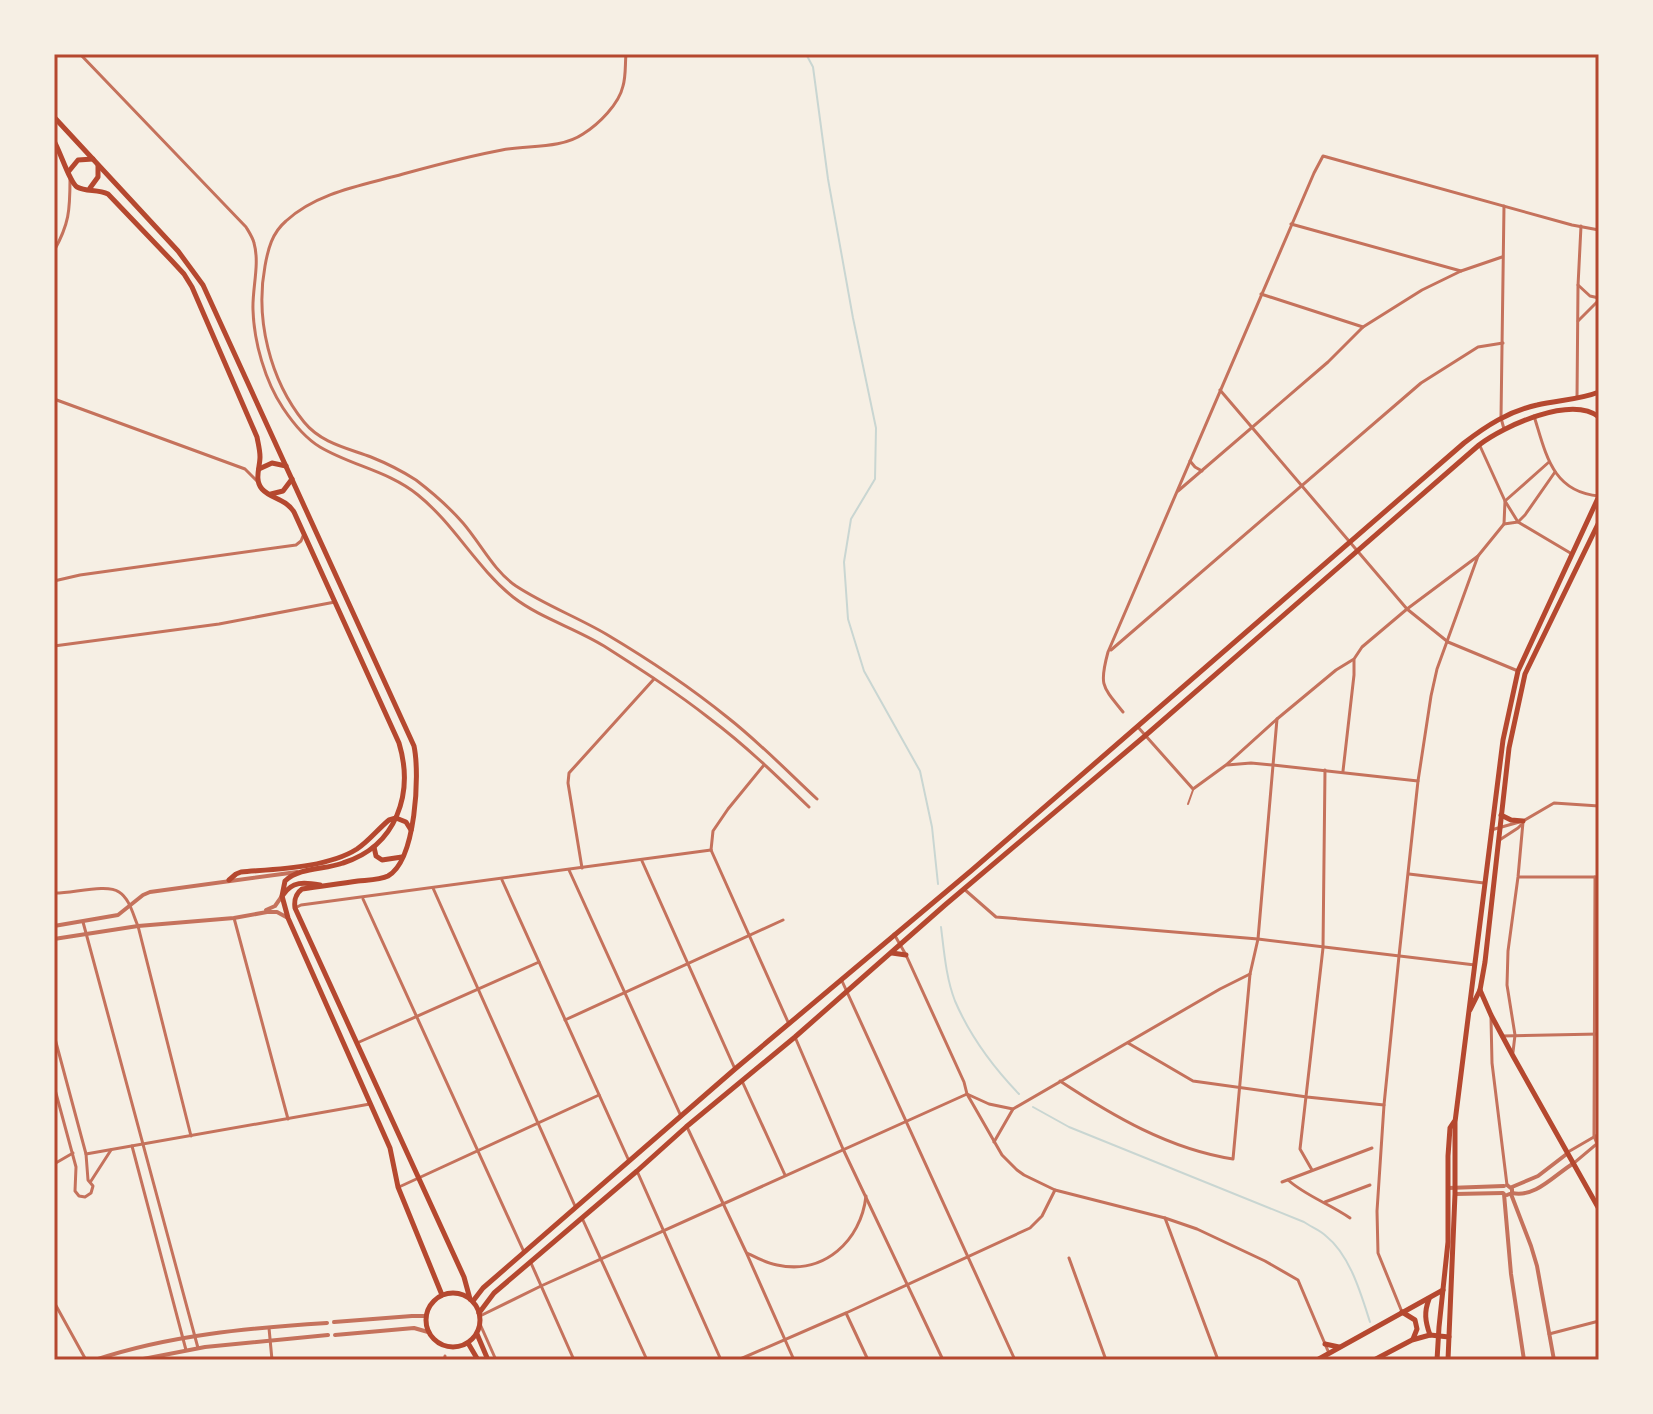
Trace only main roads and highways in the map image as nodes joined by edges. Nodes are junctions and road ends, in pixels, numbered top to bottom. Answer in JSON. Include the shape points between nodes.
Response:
{"nodes":[{"id":1,"x":54,"y":117,"type":"edge"},
{"id":2,"x":54,"y":141,"type":"edge"},
{"id":3,"x":93,"y":159,"type":"junction"},
{"id":4,"x":98,"y":165,"type":"junction"},
{"id":5,"x":68,"y":171,"type":"junction"},
{"id":6,"x":89,"y":189,"type":"junction"},
{"id":7,"x":1599,"y":392,"type":"edge"},
{"id":8,"x":1599,"y":417,"type":"edge"},
{"id":9,"x":286,"y":466,"type":"junction"},
{"id":10,"x":258,"y":470,"type":"junction"},
{"id":11,"x":292,"y":479,"type":"junction"},
{"id":12,"x":270,"y":494,"type":"junction"},
{"id":13,"x":1599,"y":496,"type":"edge"},
{"id":14,"x":1599,"y":522,"type":"edge"},
{"id":15,"x":1581,"y":535,"type":"junction"},
{"id":16,"x":1590,"y":540,"type":"junction"},
{"id":17,"x":1501,"y":815,"type":"junction"},
{"id":18,"x":396,"y":818,"type":"junction"},
{"id":19,"x":1523,"y":821,"type":"road end"},
{"id":20,"x":411,"y":831,"type":"junction"},
{"id":21,"x":374,"y":846,"type":"junction"},
{"id":22,"x":402,"y":857,"type":"junction"},
{"id":23,"x":972,"y":870,"type":"junction"},
{"id":24,"x":229,"y":880,"type":"road end"},
{"id":25,"x":324,"y":886,"type":"junction"},
{"id":26,"x":964,"y":889,"type":"junction"},
{"id":27,"x":282,"y":896,"type":"junction"},
{"id":28,"x":891,"y":953,"type":"junction"},
{"id":29,"x":906,"y":955,"type":"road end"},
{"id":30,"x":1474,"y":976,"type":"junction"},
{"id":31,"x":1480,"y":990,"type":"junction"},
{"id":32,"x":1469,"y":1011,"type":"junction"},
{"id":33,"x":1452,"y":1191,"type":"junction"},
{"id":34,"x":1599,"y":1209,"type":"edge"},
{"id":35,"x":1443,"y":1290,"type":"junction"},
{"id":36,"x":442,"y":1295,"type":"junction"},
{"id":37,"x":1432,"y":1296,"type":"junction"},
{"id":38,"x":471,"y":1300,"type":"junction"},
{"id":39,"x":1442,"y":1303,"type":"junction"},
{"id":40,"x":1402,"y":1312,"type":"junction"},
{"id":41,"x":479,"y":1314,"type":"junction"},
{"id":42,"x":1451,"y":1315,"type":"junction"},
{"id":43,"x":477,"y":1334,"type":"junction"},
{"id":44,"x":1430,"y":1335,"type":"junction"},
{"id":45,"x":1438,"y":1336,"type":"junction"},
{"id":46,"x":1449,"y":1337,"type":"junction"},
{"id":47,"x":1412,"y":1340,"type":"junction"},
{"id":48,"x":468,"y":1343,"type":"junction"},
{"id":49,"x":1325,"y":1344,"type":"road end"},
{"id":50,"x":1340,"y":1347,"type":"junction"},
{"id":51,"x":1331,"y":1357,"type":"edge"},
{"id":52,"x":478,"y":1360,"type":"edge"},
{"id":53,"x":488,"y":1360,"type":"edge"},
{"id":54,"x":1317,"y":1360,"type":"edge"},
{"id":55,"x":1374,"y":1360,"type":"edge"},
{"id":56,"x":1437,"y":1360,"type":"edge"},
{"id":57,"x":1448,"y":1360,"type":"edge"}],
"edges":[{"from":1,"to":3,"type":"main road"},
{"from":2,"to":5,"type":"main road"},
{"from":3,"to":4,"type":"main road"},
{"from":3,"to":5,"type":"main road","via":[[78,160]]},
{"from":4,"to":6,"type":"main road","via":[[98,177]]},
{"from":4,"to":9,"type":"main road","via":[[203,285]]},
{"from":5,"to":6,"type":"main road","via":[[76,186]]},
{"from":6,"to":10,"type":"main road","via":[[115,201],[192,287],[257,437]]},
{"from":7,"to":23,"type":"main road","via":[[1501,418],[1464,443]]},
{"from":8,"to":26,"type":"main road","via":[[1587,410],[1534,416],[1479,445]]},
{"from":9,"to":10,"type":"main road","via":[[272,463]]},
{"from":9,"to":11,"type":"main road"},
{"from":10,"to":12,"type":"main road","via":[[259,484]]},
{"from":11,"to":12,"type":"main road","via":[[283,491]]},
{"from":11,"to":20,"type":"main road","via":[[414,746],[417,794]]},
{"from":12,"to":18,"type":"main road","via":[[289,504],[304,532],[399,743],[404,793]]},
{"from":13,"to":15,"type":"main road"},
{"from":14,"to":16,"type":"main road"},
{"from":15,"to":16,"type":"main road"},
{"from":15,"to":30,"type":"main road","via":[[1518,671],[1503,740]]},
{"from":16,"to":17,"type":"main road","via":[[1525,674]]},
{"from":17,"to":19,"type":"main road"},
{"from":17,"to":31,"type":"main road"},
{"from":18,"to":20,"type":"main road"},
{"from":18,"to":21,"type":"main road"},
{"from":18,"to":24,"type":"main road","via":[[338,858],[241,872]]},
{"from":20,"to":22,"type":"main road"},
{"from":21,"to":22,"type":"main road","via":[[382,860]]},
{"from":21,"to":27,"type":"main road","via":[[342,864],[287,879]]},
{"from":22,"to":25,"type":"main road","via":[[384,878]]},
{"from":23,"to":26,"type":"main road","via":[[960,884]]},
{"from":23,"to":38,"type":"main road"},
{"from":25,"to":27,"type":"main road","via":[[300,883]]},
{"from":25,"to":38,"type":"main road","via":[[302,889],[295,905]]},
{"from":26,"to":28,"type":"main road"},
{"from":27,"to":36,"type":"main road","via":[[390,1148],[398,1187]]},
{"from":28,"to":29,"type":"main road"},
{"from":28,"to":41,"type":"main road","via":[[494,1293]]},
{"from":30,"to":31,"type":"main road"},
{"from":30,"to":32,"type":"main road"},
{"from":31,"to":32,"type":"main road"},
{"from":31,"to":34,"type":"main road"},
{"from":32,"to":33,"type":"main road","via":[[1450,1128]]},
{"from":33,"to":35,"type":"main road"},
{"from":33,"to":42,"type":"main road"},
{"from":35,"to":37,"type":"main road"},
{"from":35,"to":39,"type":"main road"},
{"from":36,"to":38,"type":"main road","via":[[460,1294]]},
{"from":36,"to":48,"type":"main road","via":[[425,1316],[428,1332],[445,1347]]},
{"from":37,"to":39,"type":"main road"},
{"from":37,"to":40,"type":"main road"},
{"from":37,"to":44,"type":"main road","via":[[1425,1314]]},
{"from":38,"to":41,"type":"main road"},
{"from":39,"to":42,"type":"main road"},
{"from":39,"to":45,"type":"main road"},
{"from":40,"to":47,"type":"main road","via":[[1415,1320]]},
{"from":40,"to":50,"type":"main road"},
{"from":41,"to":43,"type":"main road"},
{"from":42,"to":46,"type":"main road"},
{"from":43,"to":48,"type":"main road"},
{"from":43,"to":53,"type":"main road"},
{"from":44,"to":45,"type":"main road"},
{"from":44,"to":47,"type":"main road"},
{"from":45,"to":46,"type":"main road"},
{"from":45,"to":56,"type":"main road"},
{"from":46,"to":57,"type":"main road"},
{"from":47,"to":55,"type":"main road"},
{"from":48,"to":52,"type":"main road"},
{"from":49,"to":50,"type":"main road"},
{"from":50,"to":51,"type":"main road"},
{"from":51,"to":54,"type":"main road"}]}
